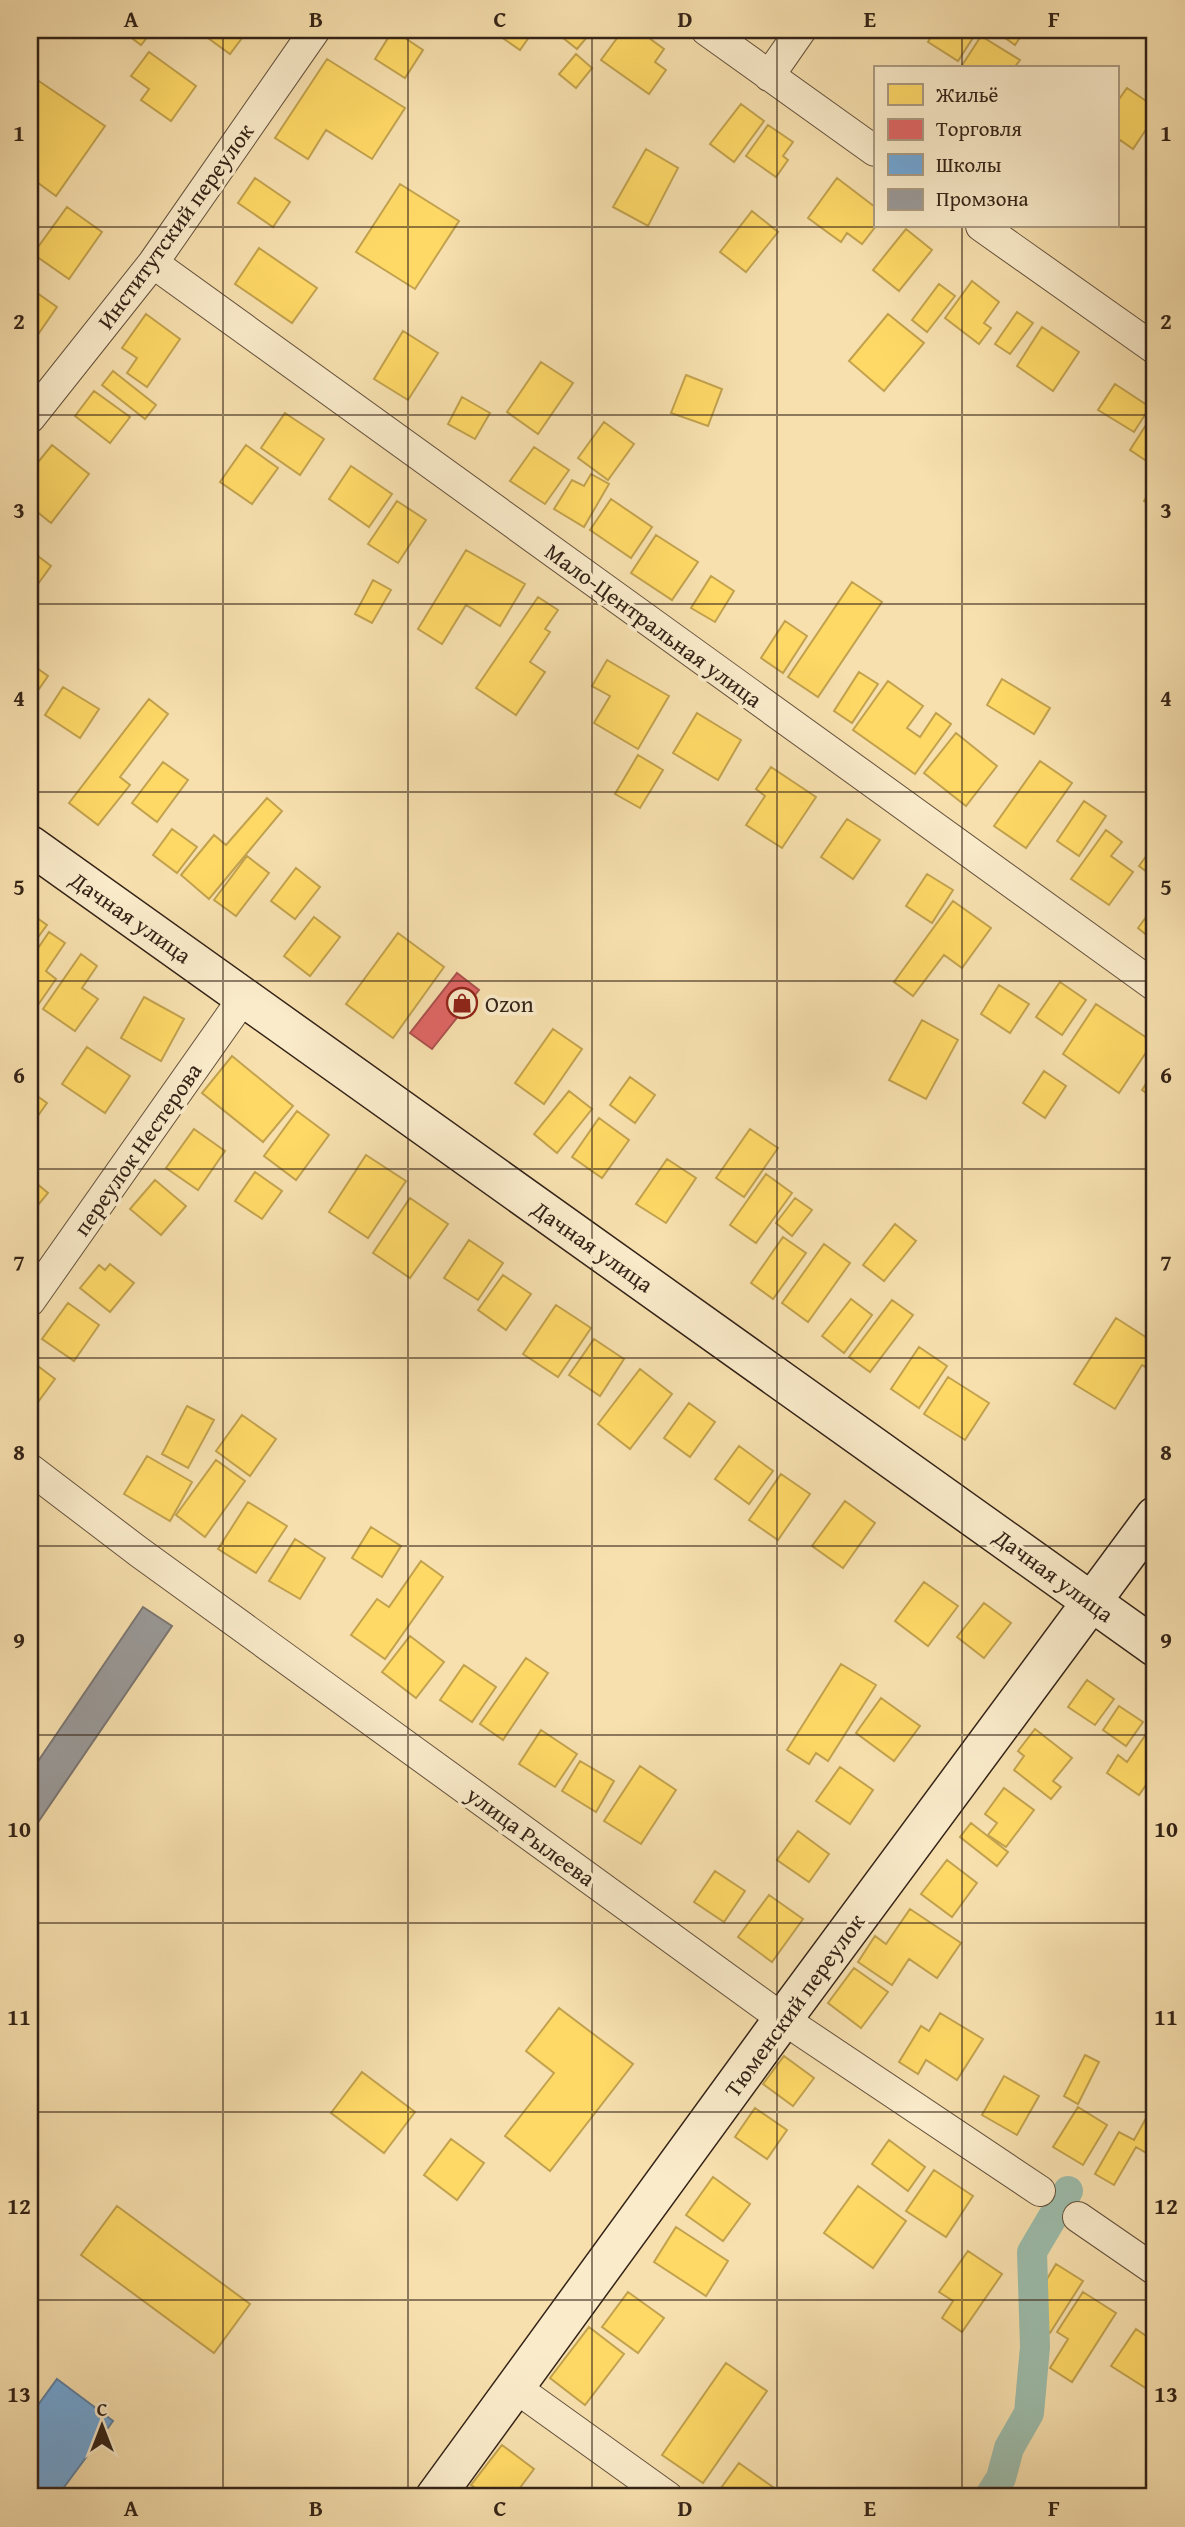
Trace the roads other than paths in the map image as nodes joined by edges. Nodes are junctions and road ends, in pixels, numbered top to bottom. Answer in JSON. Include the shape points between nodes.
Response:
{"nodes":[{"id":1,"x":315,"y":30,"type":"edge"},
{"id":2,"x":706,"y":30,"type":"edge"},
{"id":3,"x":801,"y":30,"type":"edge"},
{"id":4,"x":769,"y":76,"type":"junction"},
{"id":5,"x":874,"y":150,"type":"edge"},
{"id":6,"x":984,"y":228,"type":"edge"},
{"id":7,"x":153,"y":263,"type":"junction"},
{"id":8,"x":1155,"y":349,"type":"edge"},
{"id":9,"x":30,"y":418,"type":"edge"},
{"id":10,"x":30,"y":845,"type":"edge"},
{"id":11,"x":1155,"y":986,"type":"edge"},
{"id":12,"x":244,"y":997,"type":"junction"},
{"id":13,"x":30,"y":1301,"type":"edge"},
{"id":14,"x":30,"y":1469,"type":"edge"},
{"id":15,"x":1155,"y":1516,"type":"edge"},
{"id":16,"x":1093,"y":1602,"type":"junction"},
{"id":17,"x":1155,"y":1647,"type":"edge"},
{"id":18,"x":783,"y":2019,"type":"junction"},
{"id":19,"x":1040,"y":2191,"type":"dead end"},
{"id":20,"x":1078,"y":2217,"type":"dead end"},
{"id":21,"x":1155,"y":2270,"type":"edge"},
{"id":22,"x":516,"y":2388,"type":"junction"},
{"id":23,"x":435,"y":2497,"type":"edge"},
{"id":24,"x":668,"y":2497,"type":"edge"}],
"edges":[{"from":1,"to":7,"type":"street","name":"Институтский переулок"},
{"from":2,"to":4,"type":"street"},
{"from":3,"to":4,"type":"street"},
{"from":4,"to":5,"type":"street"},
{"from":6,"to":8,"type":"street"},
{"from":7,"to":9,"type":"street","name":"Институтский переулок"},
{"from":7,"to":11,"type":"street","name":"Мало-Центральная улица"},
{"from":10,"to":12,"type":"street","name":"Дачная улица"},
{"from":12,"to":13,"type":"street","name":"переулок Нестерова"},
{"from":12,"to":16,"type":"street","name":"Дачная улица"},
{"from":14,"to":18,"type":"street","name":"улица Рылеева"},
{"from":15,"to":16,"type":"street","name":"Тюменский переулок"},
{"from":16,"to":17,"type":"street","name":"Дачная улица"},
{"from":16,"to":18,"type":"street","name":"Тюменский переулок"},
{"from":18,"to":19,"type":"street","name":"улица Рылеева"},
{"from":18,"to":22,"type":"street","name":"Тюменский переулок"},
{"from":20,"to":21,"type":"street"},
{"from":22,"to":23,"type":"street","name":"Тюменский переулок"},
{"from":22,"to":24,"type":"street"}]}
